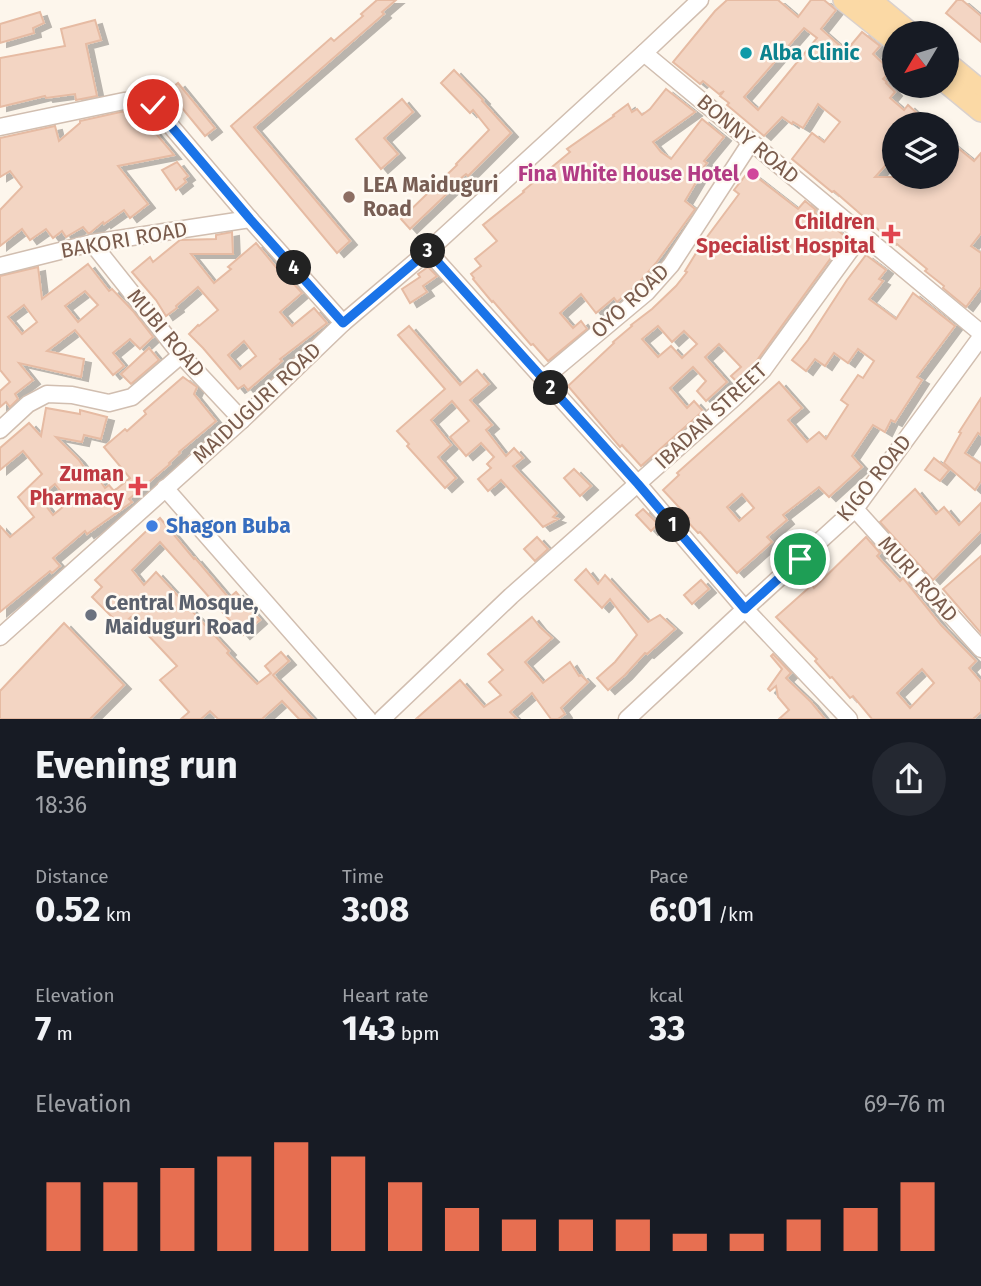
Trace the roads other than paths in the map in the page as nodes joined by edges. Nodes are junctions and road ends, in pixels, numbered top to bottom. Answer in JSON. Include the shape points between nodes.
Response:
{"nodes":[{"id":1,"x":700,"y":0,"type":"edge"},
{"id":2,"x":845,"y":0,"type":"edge"},
{"id":3,"x":870,"y":0,"type":"edge"},
{"id":4,"x":895,"y":21,"type":"edge"},
{"id":5,"x":882,"y":30,"type":"edge"},
{"id":6,"x":644,"y":53,"type":"junction"},
{"id":7,"x":959,"y":73,"type":"edge"},
{"id":8,"x":981,"y":91,"type":"edge"},
{"id":9,"x":959,"y":93,"type":"edge"},
{"id":10,"x":981,"y":111,"type":"edge"},
{"id":11,"x":0,"y":127,"type":"edge"},
{"id":12,"x":751,"y":142,"type":"junction"},
{"id":13,"x":250,"y":219,"type":"junction"},
{"id":14,"x":862,"y":234,"type":"junction"},
{"id":15,"x":93,"y":243,"type":"junction"},
{"id":16,"x":428,"y":251,"type":"junction"},
{"id":17,"x":0,"y":266,"type":"edge"},
{"id":18,"x":343,"y":323,"type":"junction"},
{"id":19,"x":981,"y":335,"type":"edge"},
{"id":20,"x":181,"y":355,"type":"junction"},
{"id":21,"x":542,"y":379,"type":"junction"},
{"id":22,"x":242,"y":420,"type":"junction"},
{"id":23,"x":0,"y":430,"type":"edge"},
{"id":24,"x":638,"y":484,"type":"junction"},
{"id":25,"x":164,"y":488,"type":"junction"},
{"id":26,"x":855,"y":509,"type":"junction"},
{"id":27,"x":745,"y":609,"type":"junction"},
{"id":28,"x":0,"y":637,"type":"edge"},
{"id":29,"x":981,"y":649,"type":"edge"},
{"id":30,"x":638,"y":715,"type":"edge"},
{"id":31,"x":368,"y":719,"type":"edge"},
{"id":32,"x":382,"y":719,"type":"edge"},
{"id":33,"x":849,"y":719,"type":"edge"}],
"edges":[{"from":1,"to":6,"type":"street","name":"MAIDUGURI ROAD"},
{"from":2,"to":5,"type":"main road"},
{"from":3,"to":4,"type":"main road"},
{"from":6,"to":12,"type":"street","name":"BONNY ROAD"},
{"from":6,"to":16,"type":"street","name":"MAIDUGURI ROAD"},
{"from":7,"to":8,"type":"main road"},
{"from":9,"to":10,"type":"main road"},
{"from":11,"to":13,"type":"street","via":[[140,100],[153,105]]},
{"from":12,"to":14,"type":"street","name":"BONNY ROAD"},
{"from":12,"to":21,"type":"street","name":"OYO ROAD","via":[[671,265],[647,292]]},
{"from":13,"to":15,"type":"street","name":"BAKORI ROAD"},
{"from":13,"to":18,"type":"street"},
{"from":14,"to":19,"type":"street","name":"BONNY ROAD"},
{"from":14,"to":24,"type":"street","name":"IBADAN STREET","via":[[762,370]]},
{"from":15,"to":17,"type":"street","name":"BAKORI ROAD"},
{"from":15,"to":20,"type":"street","name":"MUBI ROAD"},
{"from":16,"to":18,"type":"street","name":"MAIDUGURI ROAD"},
{"from":16,"to":21,"type":"street"},
{"from":18,"to":22,"type":"street","name":"MAIDUGURI ROAD"},
{"from":19,"to":26,"type":"street","name":"KIGO ROAD"},
{"from":20,"to":22,"type":"street","name":"MUBI ROAD"},
{"from":20,"to":23,"type":"street","via":[[132,397],[109,403],[47,394],[28,404]]},
{"from":21,"to":24,"type":"street"},
{"from":22,"to":25,"type":"street","name":"MAIDUGURI ROAD"},
{"from":24,"to":27,"type":"street"},
{"from":24,"to":32,"type":"street","name":"IBADAN STREET"},
{"from":25,"to":28,"type":"street","name":"MAIDUGURI ROAD"},
{"from":25,"to":31,"type":"street"},
{"from":26,"to":27,"type":"street","name":"KIGO ROAD"},
{"from":26,"to":29,"type":"street","name":"MURI ROAD"},
{"from":27,"to":30,"type":"street","name":"KIGO ROAD"},
{"from":27,"to":33,"type":"street"}]}
